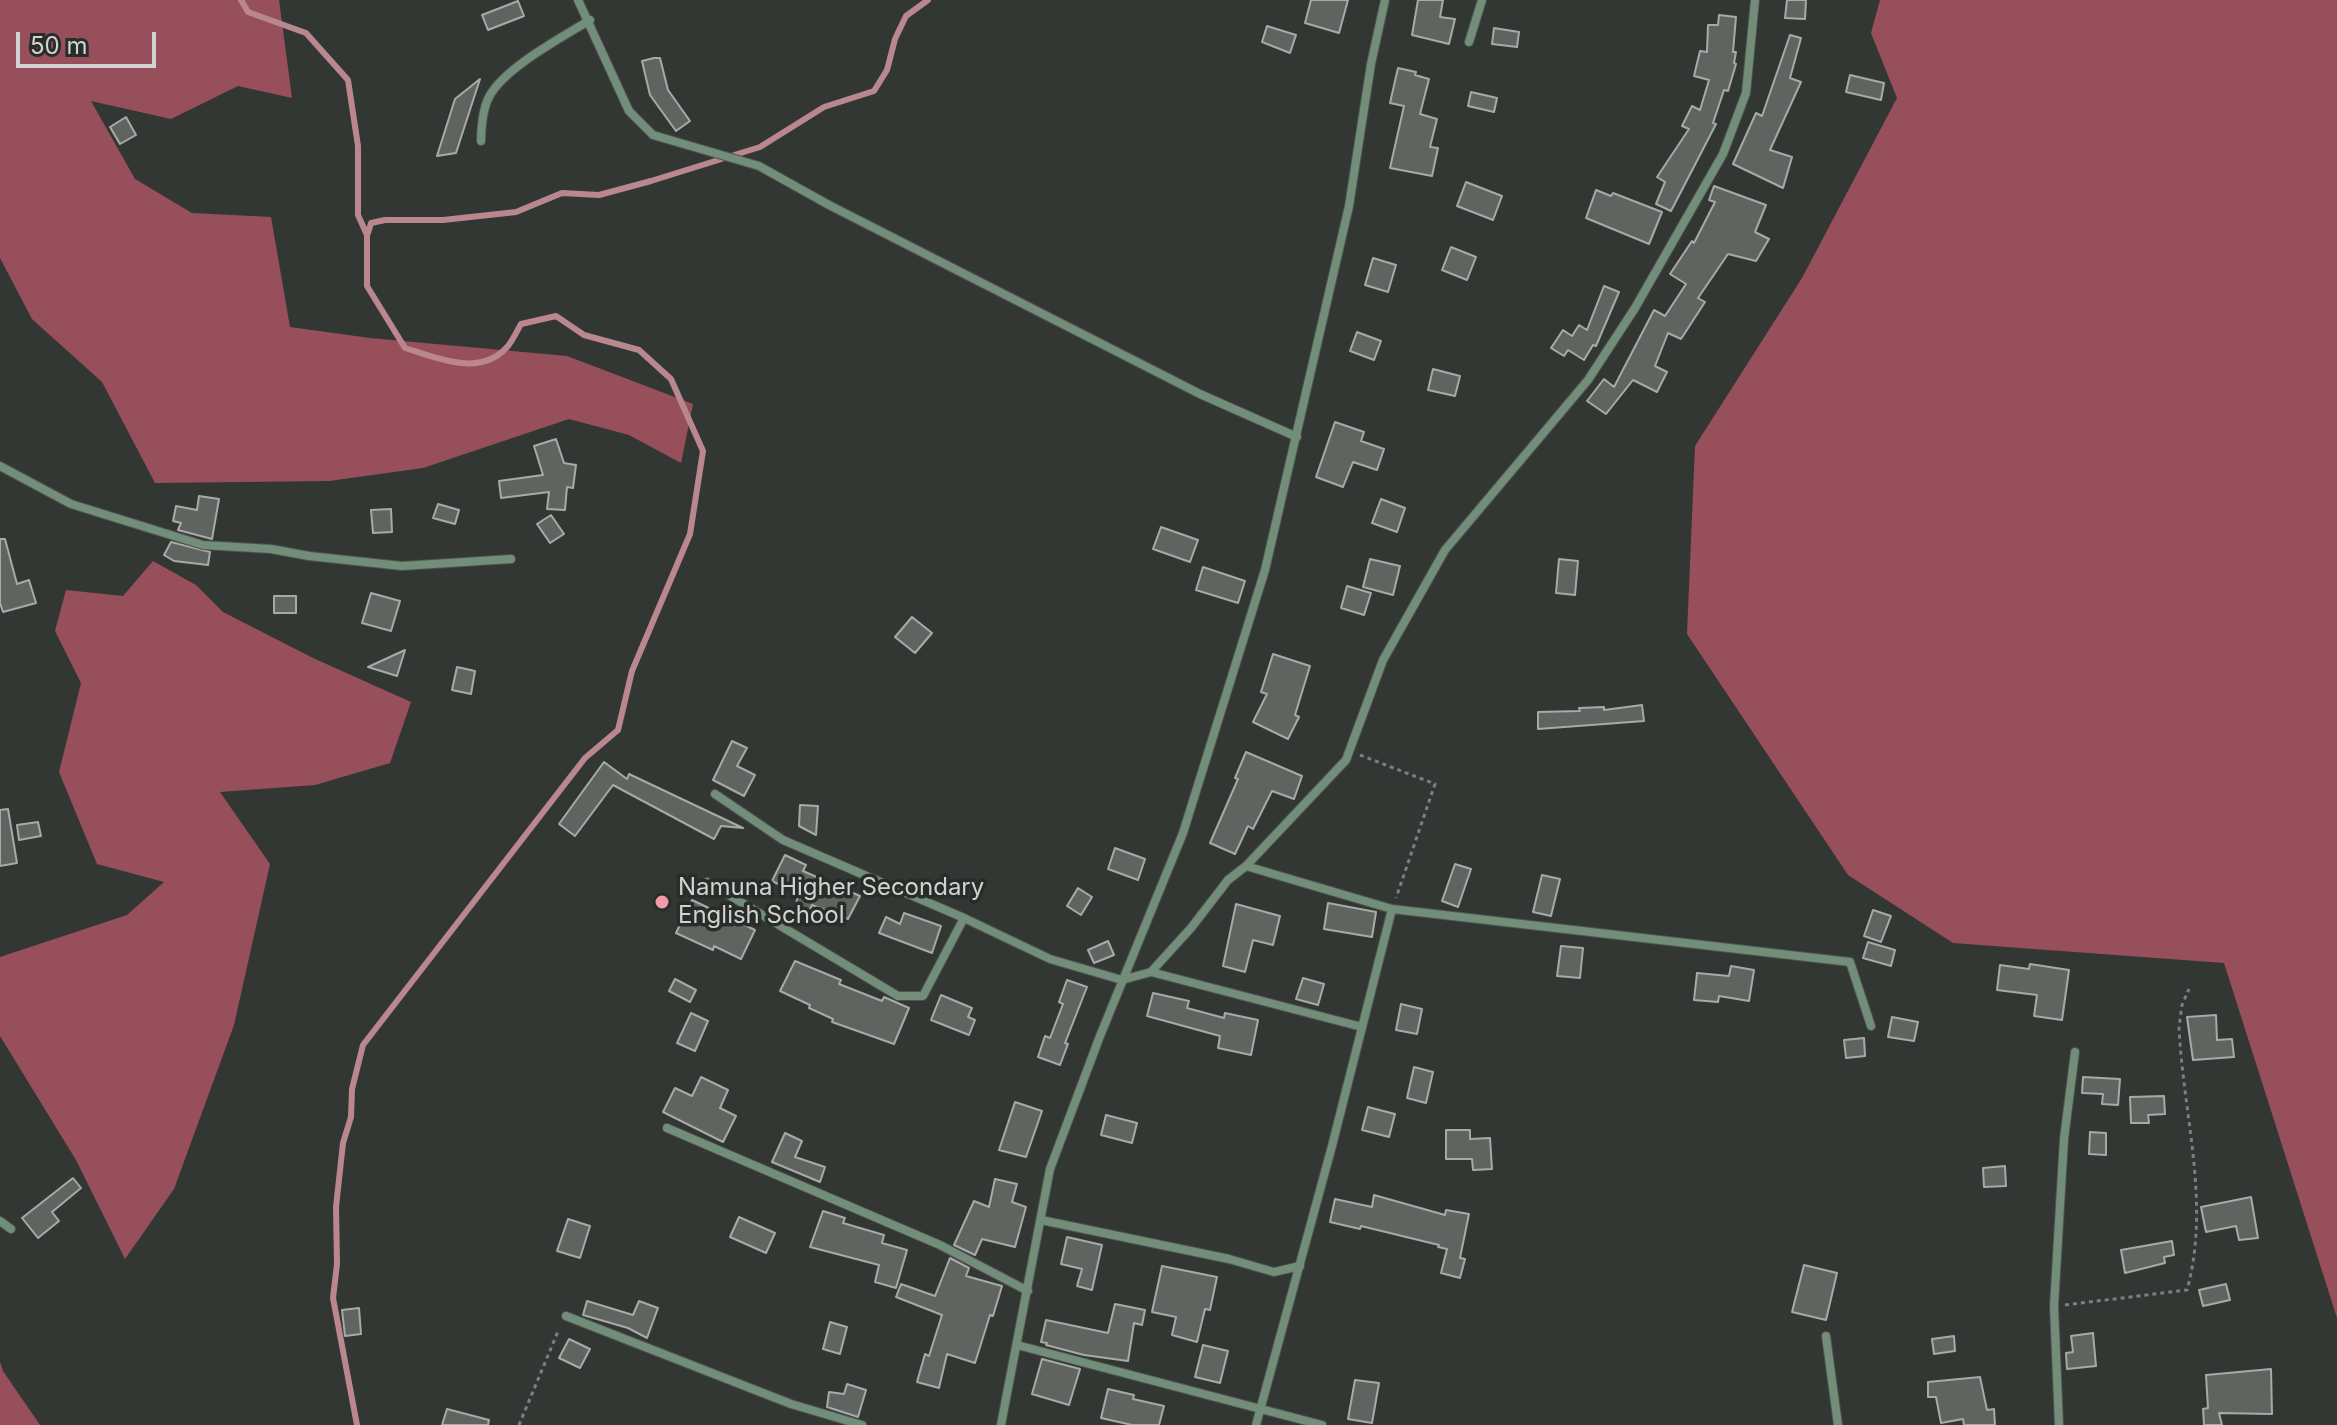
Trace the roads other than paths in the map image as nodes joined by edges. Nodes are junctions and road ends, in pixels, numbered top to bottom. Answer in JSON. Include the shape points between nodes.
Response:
{"nodes":[{"id":1,"x":578,"y":0,"type":"edge"},
{"id":2,"x":1385,"y":0,"type":"edge"},
{"id":3,"x":1482,"y":0,"type":"edge"},
{"id":4,"x":1755,"y":0,"type":"edge"},
{"id":5,"x":590,"y":20,"type":"junction"},
{"id":6,"x":1469,"y":42,"type":"dead end"},
{"id":7,"x":481,"y":141,"type":"dead end"},
{"id":8,"x":1297,"y":437,"type":"junction"},
{"id":9,"x":0,"y":466,"type":"edge"},
{"id":10,"x":511,"y":559,"type":"dead end"},
{"id":11,"x":715,"y":794,"type":"dead end"},
{"id":12,"x":1246,"y":866,"type":"junction"},
{"id":13,"x":707,"y":882,"type":"dead end"},
{"id":14,"x":1392,"y":909,"type":"junction"},
{"id":15,"x":964,"y":918,"type":"junction"},
{"id":16,"x":1151,"y":972,"type":"junction"},
{"id":17,"x":1122,"y":980,"type":"junction"},
{"id":18,"x":1871,"y":1026,"type":"dead end"},
{"id":19,"x":1362,"y":1027,"type":"junction"},
{"id":20,"x":2075,"y":1052,"type":"dead end"},
{"id":21,"x":667,"y":1128,"type":"dead end"},
{"id":22,"x":1041,"y":1220,"type":"junction"},
{"id":23,"x":0,"y":1221,"type":"edge"},
{"id":24,"x":11,"y":1229,"type":"dead end"},
{"id":25,"x":1300,"y":1266,"type":"junction"},
{"id":26,"x":1028,"y":1291,"type":"junction"},
{"id":27,"x":566,"y":1316,"type":"road end"},
{"id":28,"x":1826,"y":1336,"type":"dead end"},
{"id":29,"x":1017,"y":1345,"type":"junction"},
{"id":30,"x":1261,"y":1411,"type":"junction"},
{"id":31,"x":862,"y":1425,"type":"edge"},
{"id":32,"x":1001,"y":1425,"type":"edge"},
{"id":33,"x":1256,"y":1425,"type":"edge"},
{"id":34,"x":1322,"y":1425,"type":"edge"},
{"id":35,"x":1838,"y":1425,"type":"edge"},
{"id":36,"x":2059,"y":1425,"type":"edge"}],
"edges":[{"from":1,"to":5,"type":"street"},
{"from":2,"to":8,"type":"street","via":[[1349,206]]},
{"from":3,"to":6,"type":"street"},
{"from":4,"to":12,"type":"street","via":[[1746,93],[1723,154],[1635,308],[1588,380],[1445,550],[1383,660],[1346,760]]},
{"from":5,"to":7,"type":"street","via":[[520,63],[489,97]]},
{"from":5,"to":8,"type":"street","via":[[629,111],[653,135],[759,166],[1200,394]]},
{"from":8,"to":17,"type":"street","via":[[1265,570],[1183,833]]},
{"from":9,"to":10,"type":"street","via":[[71,504],[203,545],[402,566]]},
{"from":11,"to":15,"type":"street","via":[[783,840]]},
{"from":12,"to":14,"type":"street"},
{"from":12,"to":16,"type":"street","via":[[1228,880]]},
{"from":13,"to":15,"type":"street","via":[[898,996],[923,996]]},
{"from":14,"to":18,"type":"street","via":[[1850,962]]},
{"from":14,"to":19,"type":"street"},
{"from":15,"to":17,"type":"street","via":[[1050,959]]},
{"from":16,"to":17,"type":"street"},
{"from":16,"to":19,"type":"street"},
{"from":17,"to":22,"type":"street","via":[[1050,1169]]},
{"from":19,"to":25,"type":"street"},
{"from":20,"to":36,"type":"street","via":[[2054,1306]]},
{"from":21,"to":26,"type":"street","via":[[940,1245]]},
{"from":22,"to":25,"type":"street","via":[[1274,1272]]},
{"from":22,"to":26,"type":"street"},
{"from":23,"to":24,"type":"street"},
{"from":25,"to":30,"type":"street"},
{"from":26,"to":29,"type":"street"},
{"from":27,"to":31,"type":"street","via":[[791,1404]]},
{"from":28,"to":35,"type":"street"},
{"from":29,"to":30,"type":"street"},
{"from":29,"to":32,"type":"street"},
{"from":30,"to":33,"type":"street"},
{"from":30,"to":34,"type":"street"}]}
